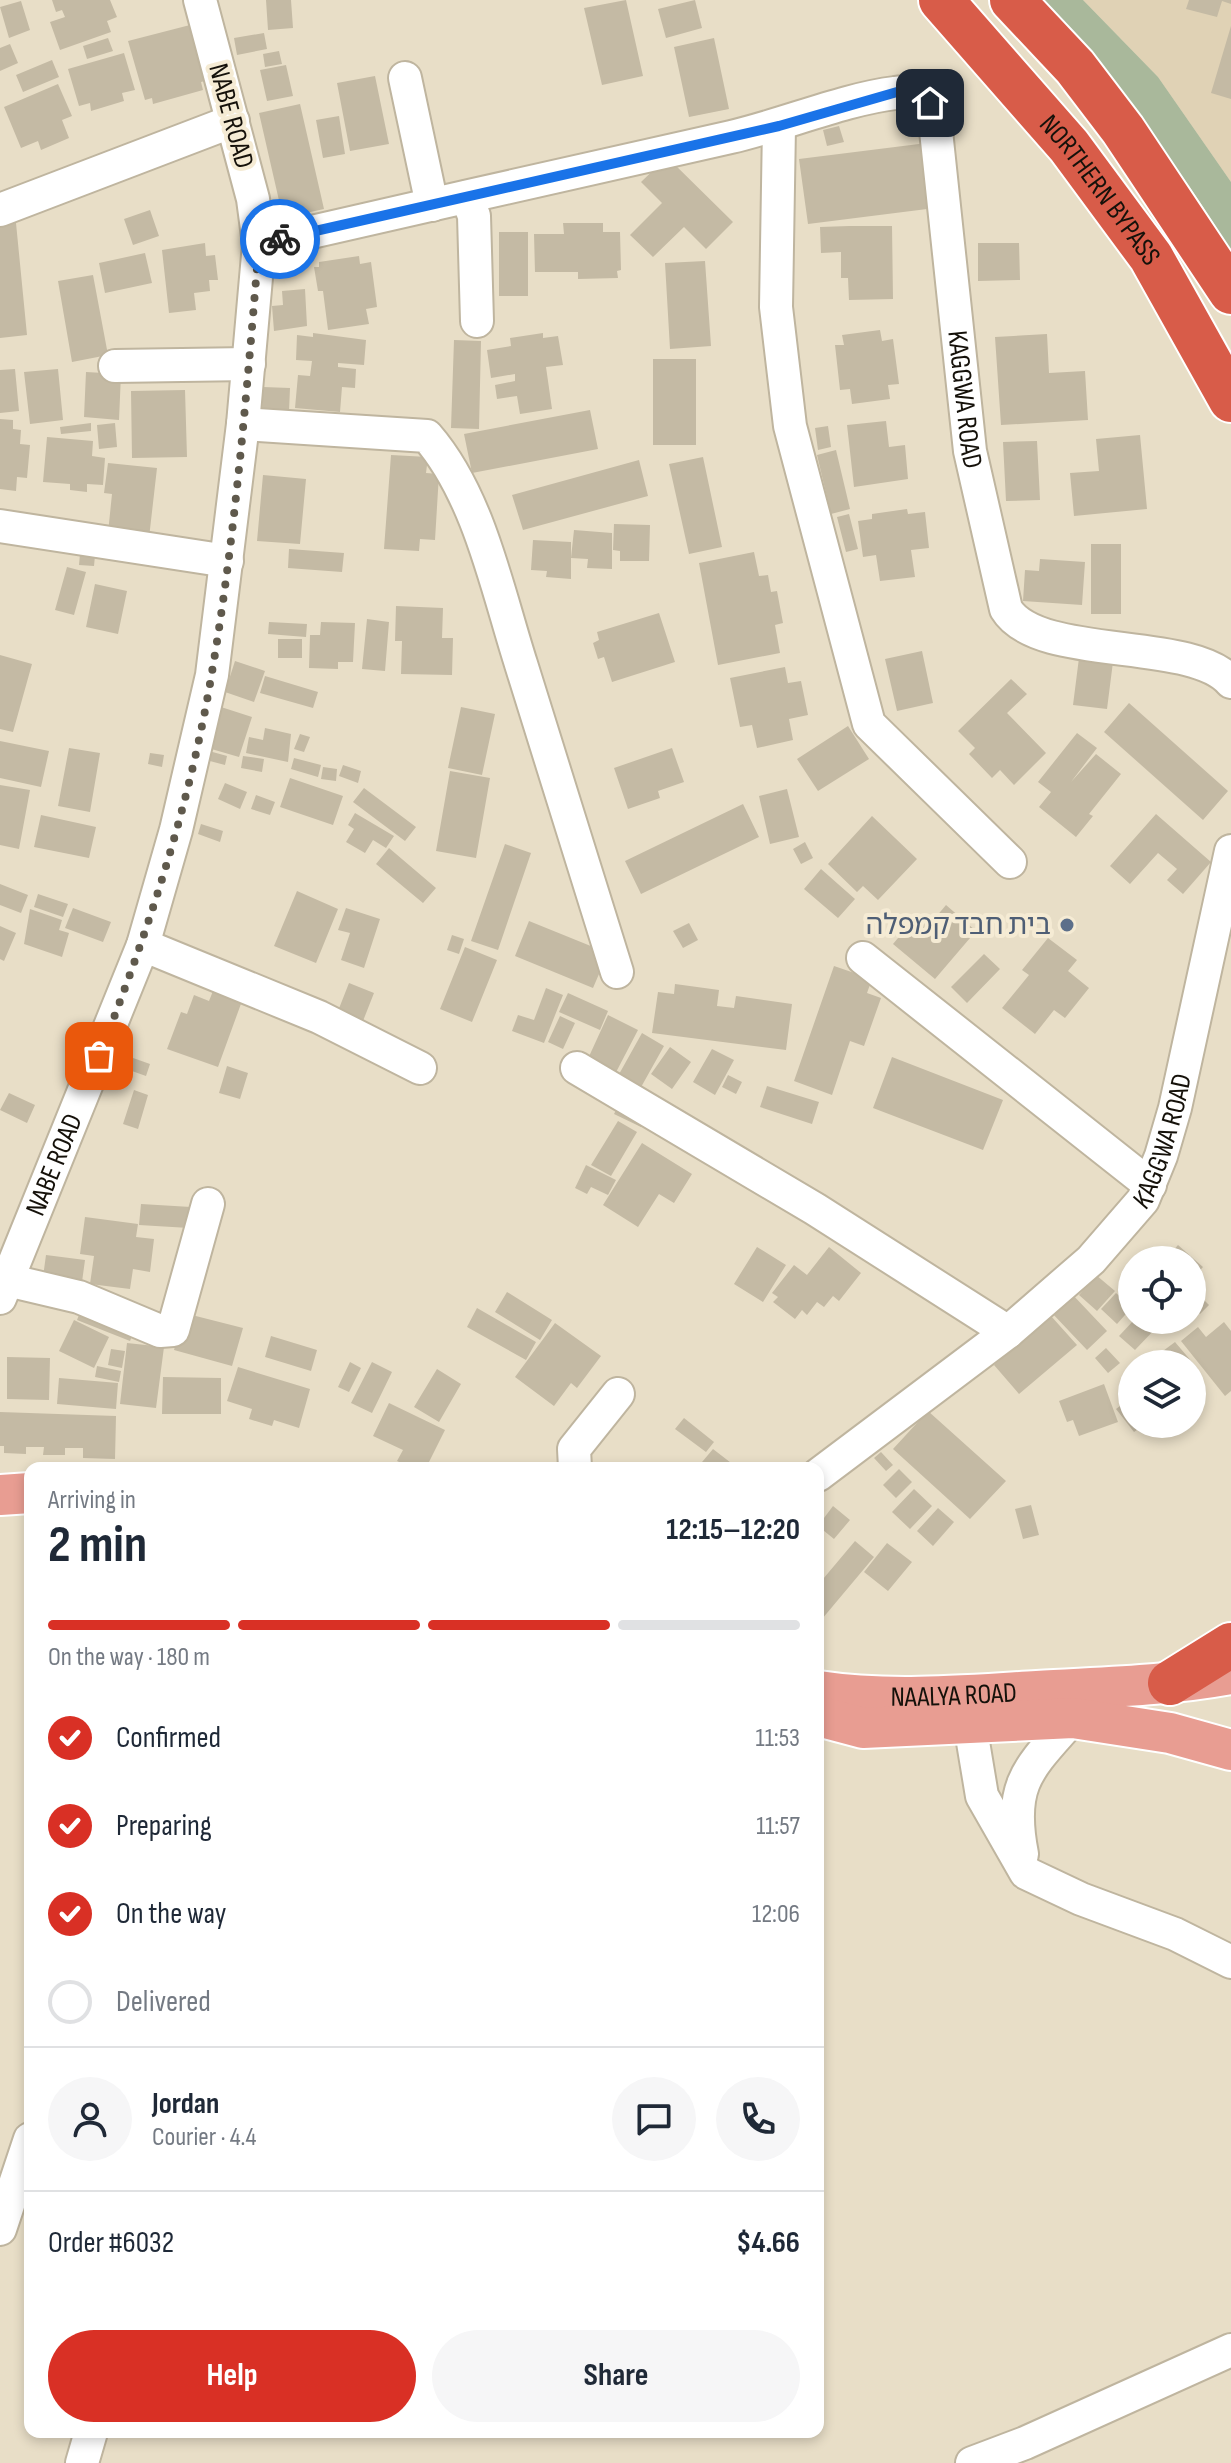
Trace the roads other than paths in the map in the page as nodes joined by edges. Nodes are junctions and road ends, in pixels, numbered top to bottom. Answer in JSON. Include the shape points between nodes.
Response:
{"nodes":[{"id":1,"x":200,"y":0,"type":"edge"},
{"id":2,"x":941,"y":0,"type":"edge"},
{"id":3,"x":1012,"y":0,"type":"edge"},
{"id":4,"x":405,"y":78,"type":"dead end"},
{"id":5,"x":233,"y":121,"type":"junction"},
{"id":6,"x":779,"y":126,"type":"junction"},
{"id":7,"x":467,"y":197,"type":"junction"},
{"id":8,"x":432,"y":205,"type":"junction"},
{"id":9,"x":0,"y":210,"type":"edge"},
{"id":10,"x":259,"y":244,"type":"junction"},
{"id":11,"x":1231,"y":292,"type":"edge"},
{"id":12,"x":477,"y":321,"type":"dead end"},
{"id":13,"x":249,"y":364,"type":"junction"},
{"id":14,"x":115,"y":366,"type":"dead end"},
{"id":15,"x":1231,"y":400,"type":"edge"},
{"id":16,"x":243,"y":424,"type":"junction"},
{"id":17,"x":0,"y":526,"type":"edge"},
{"id":18,"x":227,"y":561,"type":"junction"},
{"id":19,"x":1231,"y":682,"type":"edge"},
{"id":20,"x":1231,"y":851,"type":"edge"},
{"id":21,"x":1010,"y":862,"type":"dead end"},
{"id":22,"x":143,"y":945,"type":"junction"},
{"id":23,"x":863,"y":958,"type":"dead end"},
{"id":24,"x":617,"y":972,"type":"dead end"},
{"id":25,"x":420,"y":1068,"type":"dead end"},
{"id":26,"x":577,"y":1068,"type":"dead end"},
{"id":27,"x":1150,"y":1185,"type":"junction"},
{"id":28,"x":208,"y":1204,"type":"dead end"},
{"id":29,"x":3,"y":1289,"type":"edge"},
{"id":30,"x":1008,"y":1332,"type":"junction"},
{"id":31,"x":618,"y":1394,"type":"dead end"},
{"id":32,"x":575,"y":1462,"type":"edge"},
{"id":33,"x":824,"y":1470,"type":"edge"},
{"id":34,"x":24,"y":1493,"type":"edge"},
{"id":35,"x":0,"y":1495,"type":"edge"},
{"id":36,"x":1231,"y":1645,"type":"edge"},
{"id":37,"x":1231,"y":1674,"type":"edge"},
{"id":38,"x":1170,"y":1683,"type":"junction"},
{"id":39,"x":824,"y":1692,"type":"edge"},
{"id":40,"x":1082,"y":1703,"type":"junction"},
{"id":41,"x":970,"y":1709,"type":"junction"},
{"id":42,"x":824,"y":1718,"type":"edge"},
{"id":43,"x":1231,"y":1750,"type":"edge"},
{"id":44,"x":1026,"y":1873,"type":"junction"},
{"id":45,"x":1231,"y":1962,"type":"edge"},
{"id":46,"x":24,"y":2157,"type":"edge"},
{"id":47,"x":0,"y":2229,"type":"edge"},
{"id":48,"x":1231,"y":2350,"type":"edge"},
{"id":49,"x":89,"y":2438,"type":"edge"},
{"id":50,"x":1024,"y":2453,"type":"edge"},
{"id":51,"x":82,"y":2463,"type":"edge"},
{"id":52,"x":972,"y":2463,"type":"edge"}],
"edges":[{"from":1,"to":5,"type":"street","name":"NABE ROAD"},
{"from":2,"to":15,"type":"highway","name":"NORTHERN BYPASS","via":[[1069,146],[1151,257]]},
{"from":3,"to":11,"type":"highway","name":"NORTHERN BYPASS","via":[[1075,67],[1123,130]]},
{"from":4,"to":8,"type":"street"},
{"from":5,"to":9,"type":"street"},
{"from":5,"to":10,"type":"street","name":"NABE ROAD"},
{"from":6,"to":7,"type":"street"},
{"from":6,"to":19,"type":"street","name":"KAGGWA ROAD","via":[[897,92],[930,103],[970,451],[1006,609],[1015,623],[1036,632],[1200,661],[1221,670]]},
{"from":6,"to":21,"type":"street","via":[[776,307],[790,426],[869,724]]},
{"from":7,"to":8,"type":"street"},
{"from":7,"to":12,"type":"street","via":[[474,216]]},
{"from":8,"to":10,"type":"street"},
{"from":10,"to":13,"type":"street","name":"NABE ROAD"},
{"from":13,"to":14,"type":"street"},
{"from":13,"to":16,"type":"street","name":"NABE ROAD"},
{"from":16,"to":18,"type":"street","name":"NABE ROAD"},
{"from":16,"to":24,"type":"street","via":[[427,436],[443,454],[498,593]]},
{"from":17,"to":18,"type":"street"},
{"from":18,"to":22,"type":"street","name":"NABE ROAD","via":[[212,675]]},
{"from":20,"to":27,"type":"street","name":"KAGGWA ROAD","via":[[1175,1108]]},
{"from":22,"to":25,"type":"street","via":[[319,1017]]},
{"from":22,"to":29,"type":"street","name":"NABE ROAD"},
{"from":23,"to":27,"type":"street"},
{"from":26,"to":30,"type":"street","via":[[815,1209]]},
{"from":27,"to":30,"type":"street","name":"KAGGWA ROAD","via":[[1091,1260]]},
{"from":28,"to":29,"type":"street","via":[[173,1330],[160,1331],[79,1297]]},
{"from":30,"to":33,"type":"street","name":"KAGGWA ROAD"},
{"from":31,"to":32,"type":"street","via":[[574,1449]]},
{"from":34,"to":35,"type":"main road"},
{"from":36,"to":38,"type":"highway"},
{"from":37,"to":38,"type":"main road"},
{"from":38,"to":40,"type":"main road"},
{"from":39,"to":41,"type":"main road","name":"NAALYA ROAD"},
{"from":40,"to":41,"type":"main road"},
{"from":40,"to":43,"type":"main road"},
{"from":40,"to":44,"type":"street","via":[[1026,1772],[1016,1826]]},
{"from":41,"to":42,"type":"main road","via":[[863,1728]]},
{"from":41,"to":44,"type":"street","via":[[982,1796]]},
{"from":44,"to":45,"type":"street"},
{"from":46,"to":47,"type":"street"},
{"from":48,"to":50,"type":"street"},
{"from":49,"to":51,"type":"street"},
{"from":50,"to":52,"type":"street"}]}
